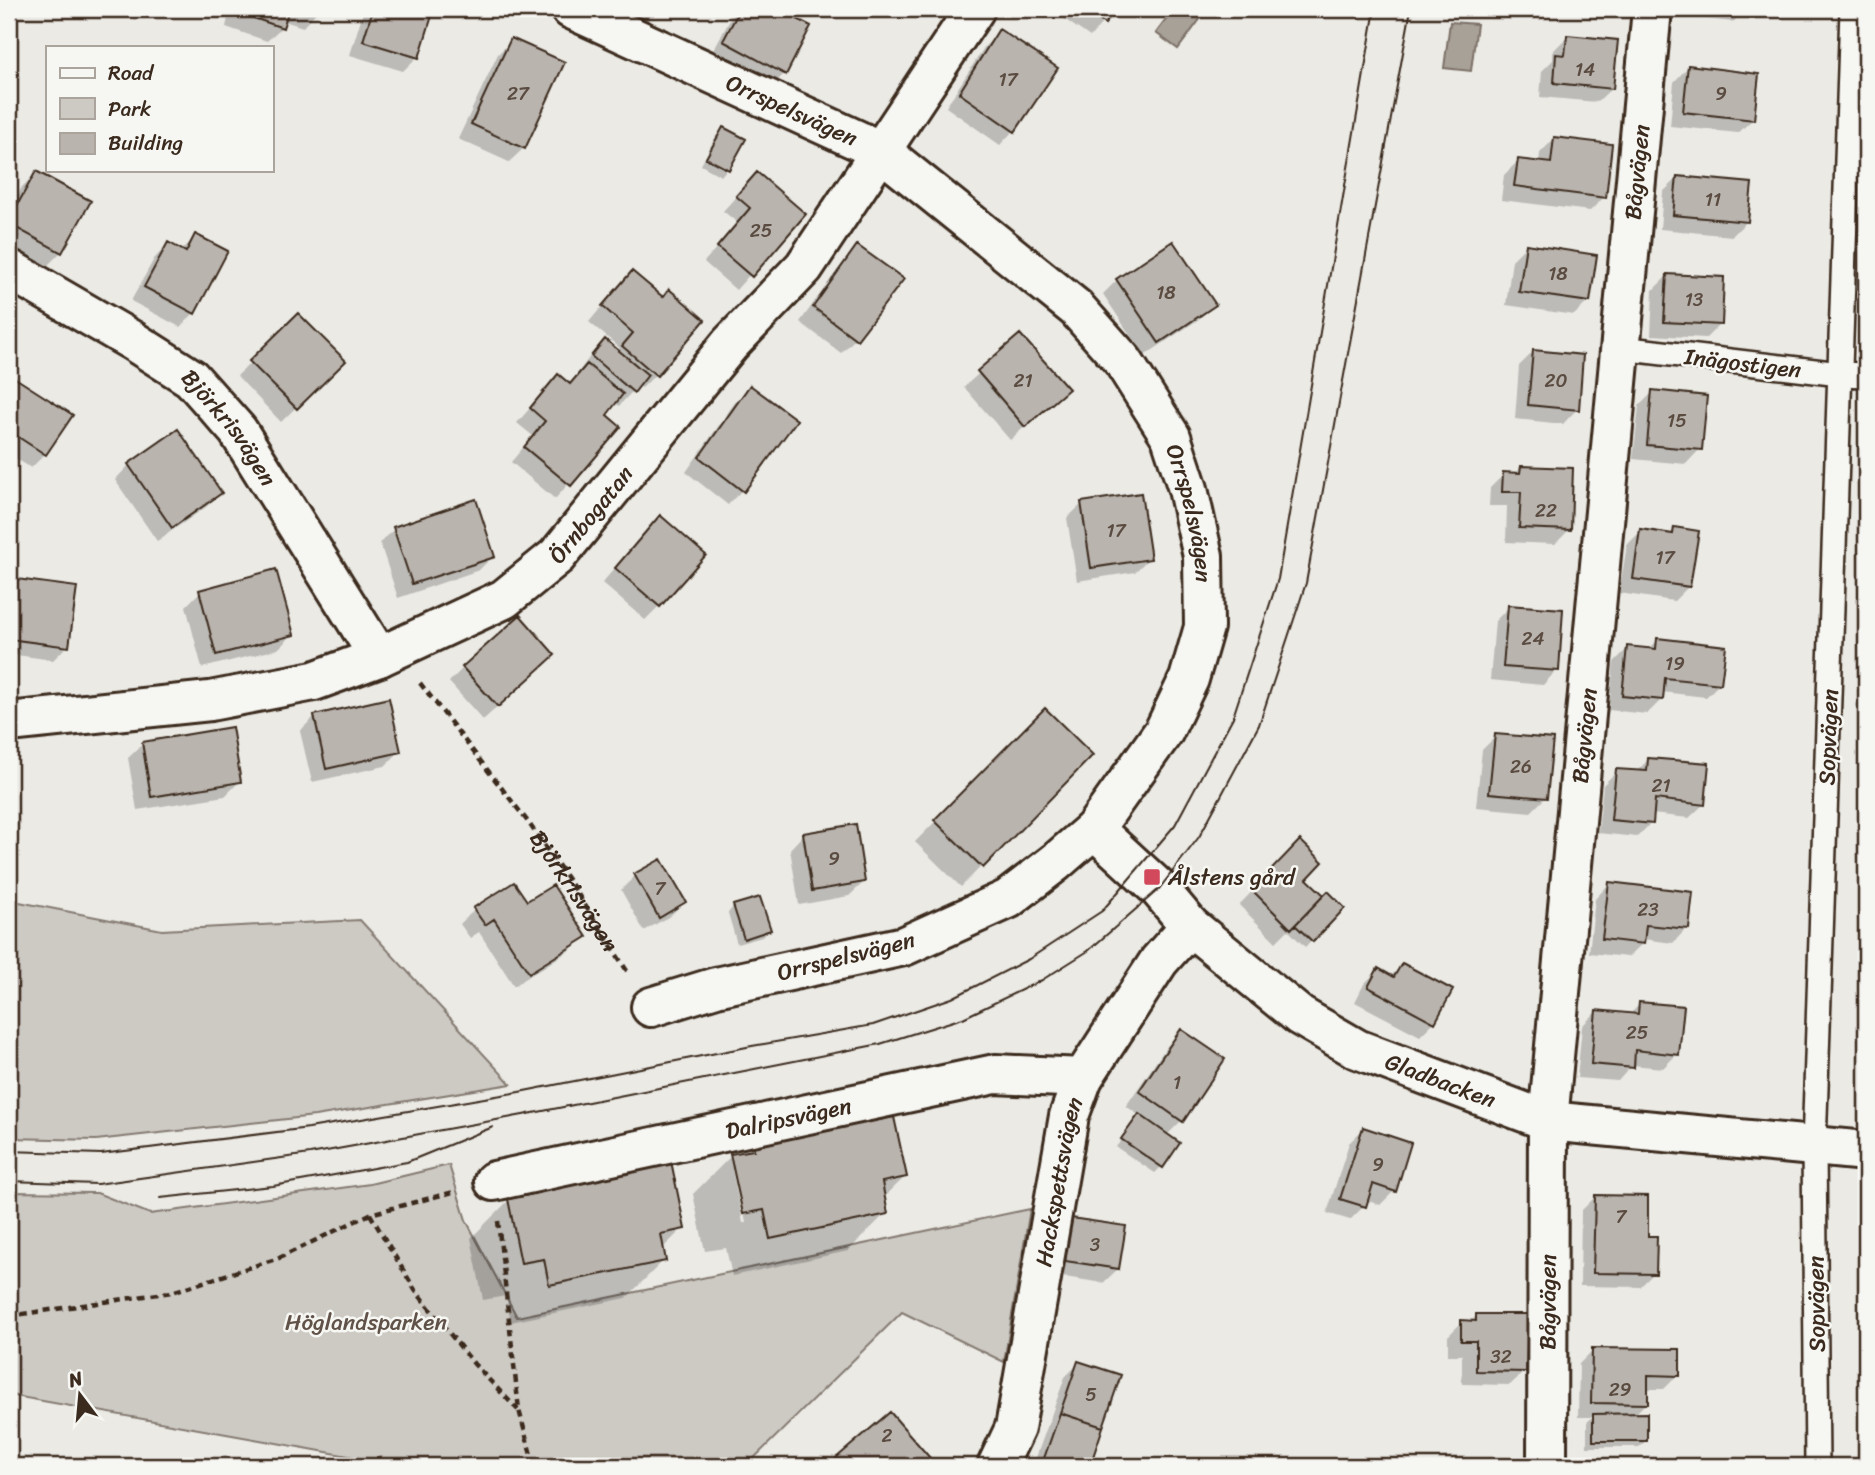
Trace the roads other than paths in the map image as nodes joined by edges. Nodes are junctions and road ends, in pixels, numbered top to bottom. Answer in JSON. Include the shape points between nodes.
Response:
{"nodes":[{"id":1,"x":571,"y":9,"type":"edge"},
{"id":2,"x":975,"y":9,"type":"edge"},
{"id":3,"x":1652,"y":9,"type":"edge"},
{"id":4,"x":1852,"y":9,"type":"edge"},
{"id":5,"x":881,"y":151,"type":"junction"},
{"id":6,"x":9,"y":269,"type":"edge"},
{"id":7,"x":1621,"y":348,"type":"junction"},
{"id":8,"x":1840,"y":374,"type":"junction"},
{"id":9,"x":1866,"y":375,"type":"edge"},
{"id":10,"x":379,"y":657,"type":"junction"},
{"id":11,"x":9,"y":723,"type":"edge"},
{"id":12,"x":1094,"y":829,"type":"junction"},
{"id":13,"x":1190,"y":926,"type":"junction"},
{"id":14,"x":651,"y":1007,"type":"road end"},
{"id":15,"x":1083,"y":1078,"type":"junction"},
{"id":16,"x":1548,"y":1121,"type":"junction"},
{"id":17,"x":1814,"y":1147,"type":"junction"},
{"id":18,"x":1866,"y":1151,"type":"edge"},
{"id":19,"x":494,"y":1181,"type":"road end"},
{"id":20,"x":997,"y":1466,"type":"edge"},
{"id":21,"x":1547,"y":1466,"type":"edge"},
{"id":22,"x":1817,"y":1466,"type":"edge"}],
"edges":[{"from":1,"to":5,"type":"street","name":"Orrspelsvägen"},
{"from":2,"to":5,"type":"street","name":"Örnbogatan"},
{"from":3,"to":7,"type":"street","name":"Bågvägen"},
{"from":4,"to":8,"type":"lane","name":"Sopvägen"},
{"from":5,"to":10,"type":"street","name":"Örnbogatan","via":[[804,267],[730,344],[557,556],[504,599]]},
{"from":5,"to":12,"type":"street","name":"Orrspelsvägen","via":[[1076,308],[1123,360],[1171,437],[1188,489],[1203,556],[1200,640],[1189,679],[1164,731]]},
{"from":6,"to":10,"type":"street","name":"Björkrisvägen","via":[[191,378],[238,431]]},
{"from":7,"to":8,"type":"lane","name":"Inägostigen"},
{"from":7,"to":16,"type":"street","name":"Bågvägen"},
{"from":8,"to":9,"type":"lane","name":"Inägostigen"},
{"from":8,"to":17,"type":"lane","name":"Sopvägen"},
{"from":10,"to":11,"type":"street","name":"Örnbogatan","via":[[314,681],[210,701]]},
{"from":12,"to":13,"type":"street","name":"Gladbacken","via":[[1159,889]]},
{"from":12,"to":14,"type":"street","name":"Orrspelsvägen","via":[[1008,899],[904,946],[716,986]]},
{"from":13,"to":15,"type":"street","name":"Hackspettsvägen","via":[[1159,961]]},
{"from":13,"to":16,"type":"street","name":"Gladbacken","via":[[1300,1016],[1357,1049]]},
{"from":15,"to":19,"type":"street","name":"Dalripsvägen","via":[[995,1074]]},
{"from":15,"to":20,"type":"street","name":"Hackspettsvägen","via":[[1069,1116],[1015,1428]]},
{"from":16,"to":17,"type":"street","name":"Gladbacken"},
{"from":16,"to":21,"type":"street","name":"Bågvägen"},
{"from":17,"to":18,"type":"street","name":"Gladbacken"},
{"from":17,"to":22,"type":"lane","name":"Sopvägen"}]}
